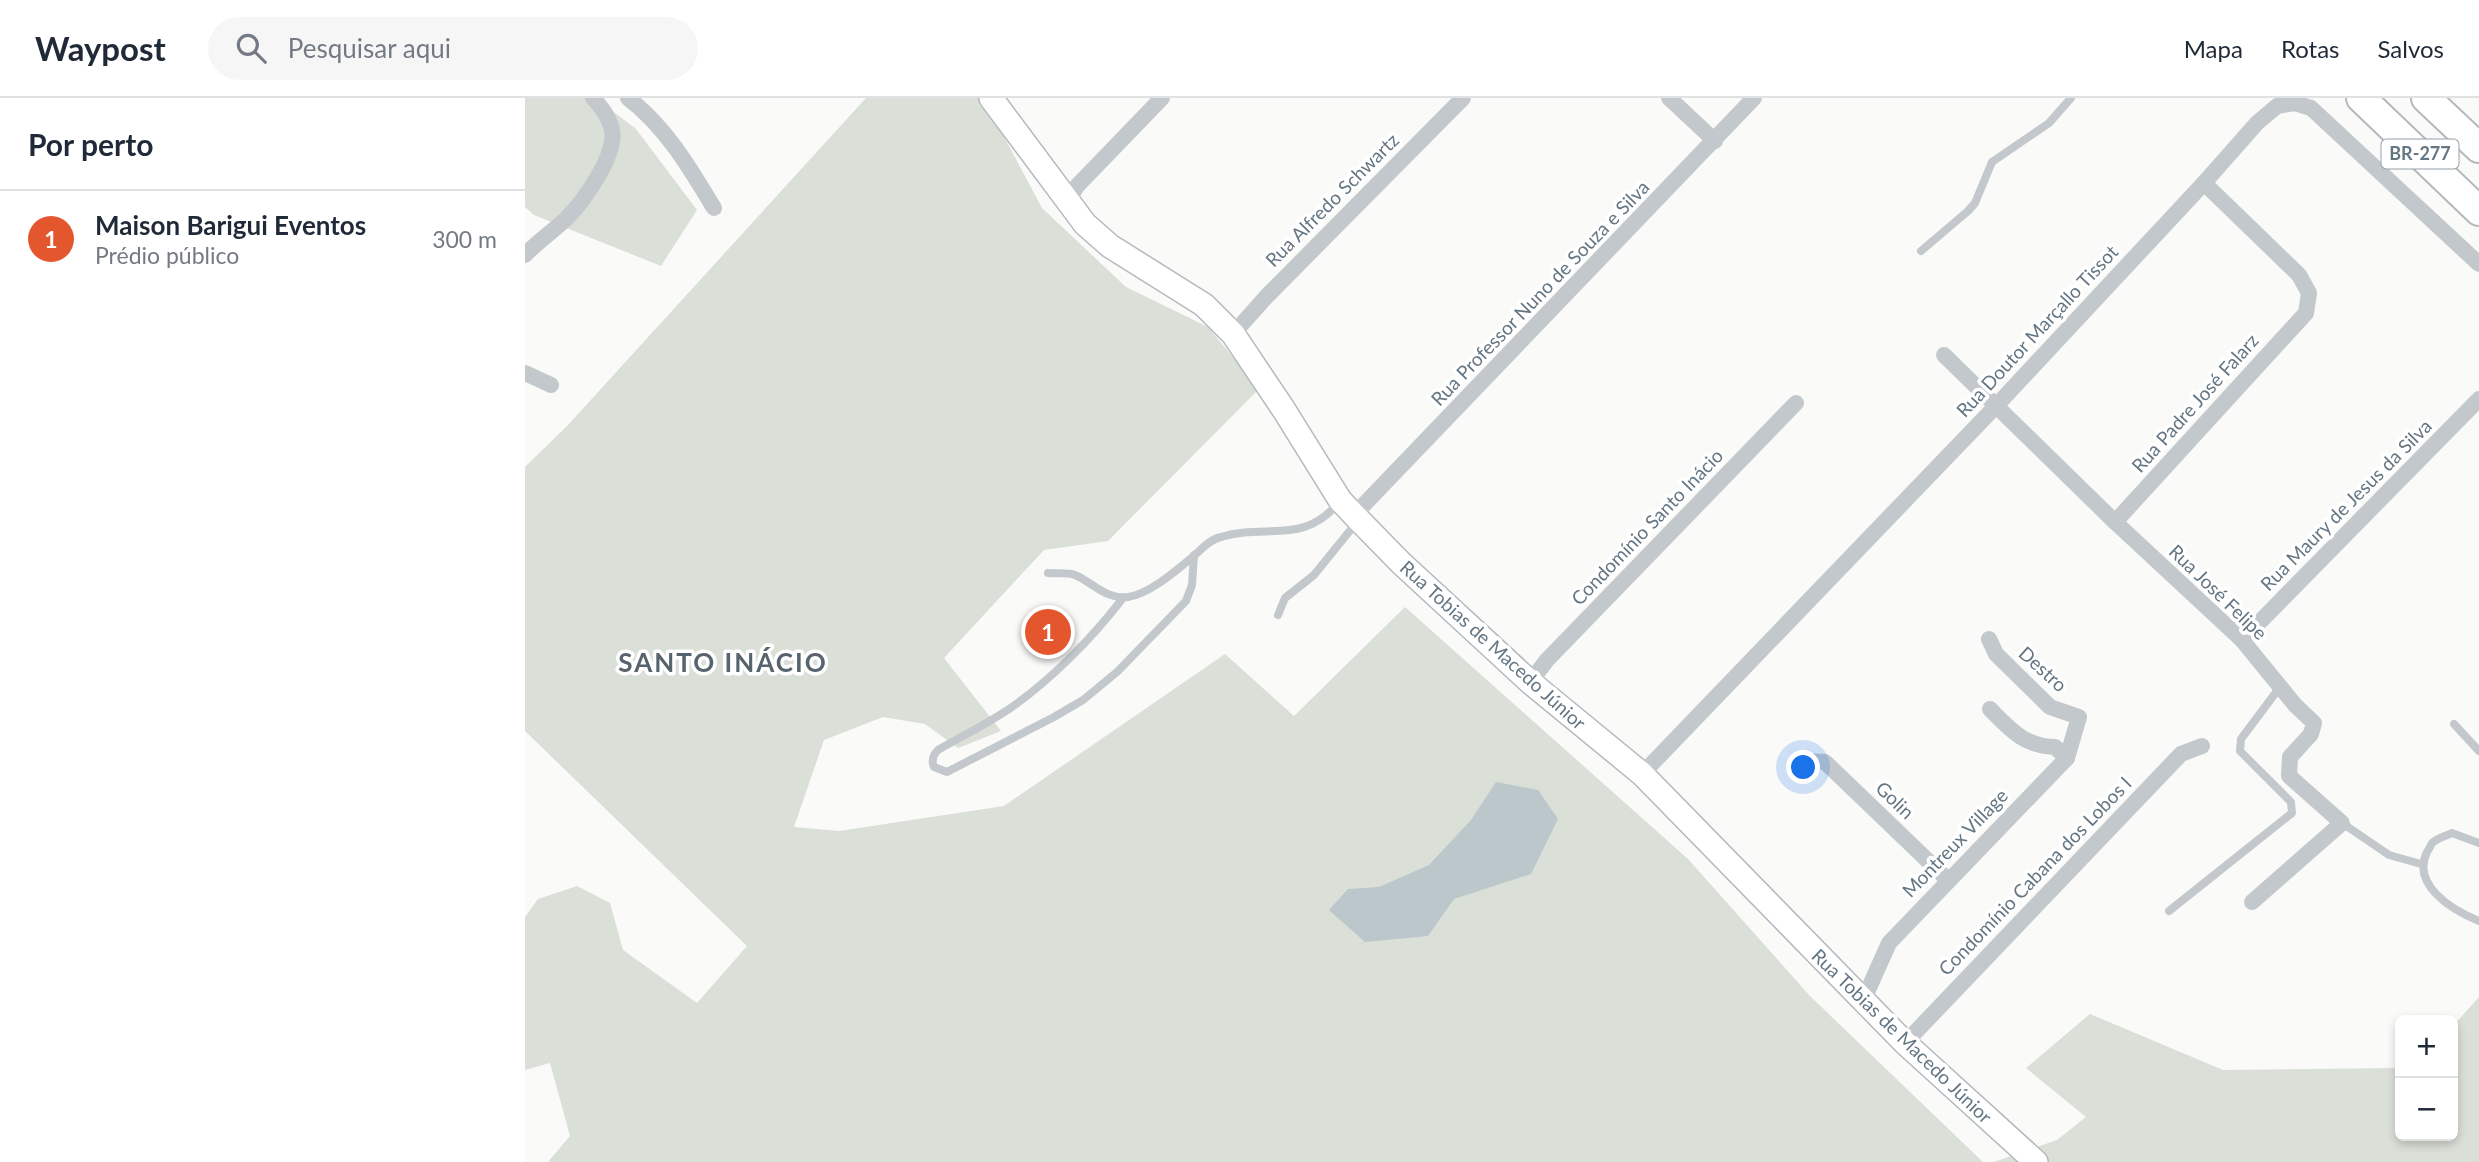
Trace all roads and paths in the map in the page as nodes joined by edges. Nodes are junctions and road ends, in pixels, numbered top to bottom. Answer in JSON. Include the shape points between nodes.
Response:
{"nodes":[{"id":1,"x":593,"y":98,"type":"edge"},
{"id":2,"x":628,"y":98,"type":"edge"},
{"id":3,"x":991,"y":98,"type":"edge"},
{"id":4,"x":1161,"y":98,"type":"edge"},
{"id":5,"x":1463,"y":98,"type":"edge"},
{"id":6,"x":1669,"y":98,"type":"edge"},
{"id":7,"x":1754,"y":98,"type":"edge"},
{"id":8,"x":2071,"y":98,"type":"edge"},
{"id":9,"x":2361,"y":98,"type":"edge"},
{"id":10,"x":2426,"y":98,"type":"edge"},
{"id":11,"x":1715,"y":141,"type":"junction"},
{"id":12,"x":2479,"y":148,"type":"edge"},
{"id":13,"x":2204,"y":183,"type":"junction"},
{"id":14,"x":1067,"y":201,"type":"junction"},
{"id":15,"x":714,"y":208,"type":"dead end"},
{"id":16,"x":2479,"y":211,"type":"edge"},
{"id":17,"x":1921,"y":251,"type":"dead end"},
{"id":18,"x":525,"y":256,"type":"edge"},
{"id":19,"x":2479,"y":264,"type":"edge"},
{"id":20,"x":1233,"y":334,"type":"junction"},
{"id":21,"x":1944,"y":355,"type":"dead end"},
{"id":22,"x":525,"y":373,"type":"edge"},
{"id":23,"x":551,"y":385,"type":"dead end"},
{"id":24,"x":2479,"y":399,"type":"edge"},
{"id":25,"x":1796,"y":403,"type":"dead end"},
{"id":26,"x":1996,"y":406,"type":"junction"},
{"id":27,"x":1351,"y":512,"type":"junction"},
{"id":28,"x":2115,"y":522,"type":"junction"},
{"id":29,"x":1194,"y":555,"type":"junction"},
{"id":30,"x":1048,"y":573,"type":"dead end"},
{"id":31,"x":1123,"y":598,"type":"junction"},
{"id":32,"x":1278,"y":615,"type":"dead end"},
{"id":33,"x":1989,"y":639,"type":"dead end"},
{"id":34,"x":2242,"y":640,"type":"junction"},
{"id":35,"x":1529,"y":682,"type":"junction"},
{"id":36,"x":2280,"y":687,"type":"junction"},
{"id":37,"x":1990,"y":709,"type":"dead end"},
{"id":38,"x":2080,"y":717,"type":"joint"},
{"id":39,"x":2453,"y":724,"type":"dead end"},
{"id":40,"x":2202,"y":746,"type":"dead end"},
{"id":41,"x":2479,"y":751,"type":"edge"},
{"id":42,"x":2067,"y":758,"type":"junction"},
{"id":43,"x":1808,"y":761,"type":"dead end"},
{"id":44,"x":1642,"y":774,"type":"junction"},
{"id":45,"x":2342,"y":823,"type":"junction"},
{"id":46,"x":2479,"y":843,"type":"edge"},
{"id":47,"x":2421,"y":864,"type":"junction"},
{"id":48,"x":1948,"y":880,"type":"junction"},
{"id":49,"x":2252,"y":902,"type":"dead end"},
{"id":50,"x":2169,"y":911,"type":"dead end"},
{"id":51,"x":2479,"y":921,"type":"edge"},
{"id":52,"x":1860,"y":998,"type":"junction"},
{"id":53,"x":1905,"y":1043,"type":"junction"},
{"id":54,"x":2036,"y":1162,"type":"edge"}],
"edges":[{"from":1,"to":18,"type":"street","via":[[608,116],[613,149],[567,218]]},
{"from":2,"to":15,"type":"street","via":[[642,108],[687,162]]},
{"from":3,"to":14,"type":"street","name":"Rua Tobias de Macedo Júnior"},
{"from":4,"to":14,"type":"street"},
{"from":5,"to":20,"type":"street","name":"Rua Alfredo Schwartz"},
{"from":6,"to":11,"type":"street"},
{"from":7,"to":11,"type":"street","name":"Rua Professor Nuno de Souza e Silva"},
{"from":8,"to":17,"type":"lane","via":[[2049,123],[1992,162],[1969,211]]},
{"from":9,"to":16,"type":"highway","number":"BR-277"},
{"from":10,"to":12,"type":"highway","number":"BR-277"},
{"from":11,"to":27,"type":"street","name":"Rua Professor Nuno de Souza e Silva"},
{"from":13,"to":19,"type":"street","name":"Rua Doutor Marçallo Tissot","via":[[2257,122],[2277,106],[2295,103],[2311,108]]},
{"from":13,"to":26,"type":"street","name":"Rua Doutor Marçallo Tissot"},
{"from":13,"to":28,"type":"street","name":"Rua Padre José Falarz","via":[[2299,275],[2309,293],[2306,313]]},
{"from":14,"to":20,"type":"street","name":"Rua Tobias de Macedo Júnior","via":[[1110,246],[1204,304]]},
{"from":20,"to":27,"type":"street","name":"Rua Tobias de Macedo Júnior"},
{"from":21,"to":26,"type":"street","name":"Rua José Felipe"},
{"from":22,"to":23,"type":"street"},
{"from":24,"to":34,"type":"street","name":"Rua Maury de Jesus da Silva"},
{"from":25,"to":35,"type":"street","name":"Condomínio Santo Inácio"},
{"from":26,"to":28,"type":"street","name":"Rua José Felipe"},
{"from":26,"to":44,"type":"street","name":"Rua Doutor Marçallo Tissot"},
{"from":27,"to":29,"type":"lane","via":[[1330,512],[1293,532],[1218,537]]},
{"from":27,"to":32,"type":"lane","via":[[1314,575],[1285,598]]},
{"from":27,"to":35,"type":"street","name":"Rua Tobias de Macedo Júnior"},
{"from":28,"to":34,"type":"street","name":"Rua José Felipe"},
{"from":29,"to":31,"type":"lane","via":[[1138,596]]},
{"from":29,"to":31,"type":"lane","via":[[1186,601],[1083,700],[947,772],[934,766],[933,755],[938,750],[1029,695],[1098,629]]},
{"from":30,"to":31,"type":"lane","via":[[1073,574],[1100,592]]},
{"from":33,"to":38,"type":"street","name":"Destro","via":[[1996,654],[2050,707]]},
{"from":34,"to":36,"type":"street","name":"Rua José Felipe"},
{"from":35,"to":44,"type":"street","name":"Rua Tobias de Macedo Júnior"},
{"from":36,"to":45,"type":"street","name":"Rua José Felipe","via":[[2314,723],[2311,734],[2290,757],[2289,776]]},
{"from":36,"to":50,"type":"lane","via":[[2241,739],[2240,751],[2291,802],[2292,813]]},
{"from":37,"to":42,"type":"street","via":[[2019,738],[2055,747]]},
{"from":38,"to":42,"type":"street","name":"Montreux Village"},
{"from":39,"to":41,"type":"lane"},
{"from":40,"to":53,"type":"street","name":"Condomínio Cabana dos Lobos I","via":[[2181,754]]},
{"from":42,"to":48,"type":"street","name":"Montreux Village"},
{"from":43,"to":48,"type":"street","name":"Golin","via":[[1825,762]]},
{"from":44,"to":52,"type":"street","name":"Rua Tobias de Macedo Júnior"},
{"from":45,"to":47,"type":"lane","name":"Rua José Felipe","via":[[2389,855]]},
{"from":45,"to":49,"type":"street"},
{"from":46,"to":47,"type":"lane","via":[[2452,833],[2432,843]]},
{"from":47,"to":51,"type":"lane","via":[[2435,894]]},
{"from":48,"to":52,"type":"street","name":"Montreux Village","via":[[1889,943]]},
{"from":52,"to":53,"type":"street","name":"Rua Tobias de Macedo Júnior"},
{"from":53,"to":54,"type":"street","name":"Rua Tobias de Macedo Júnior"}]}
